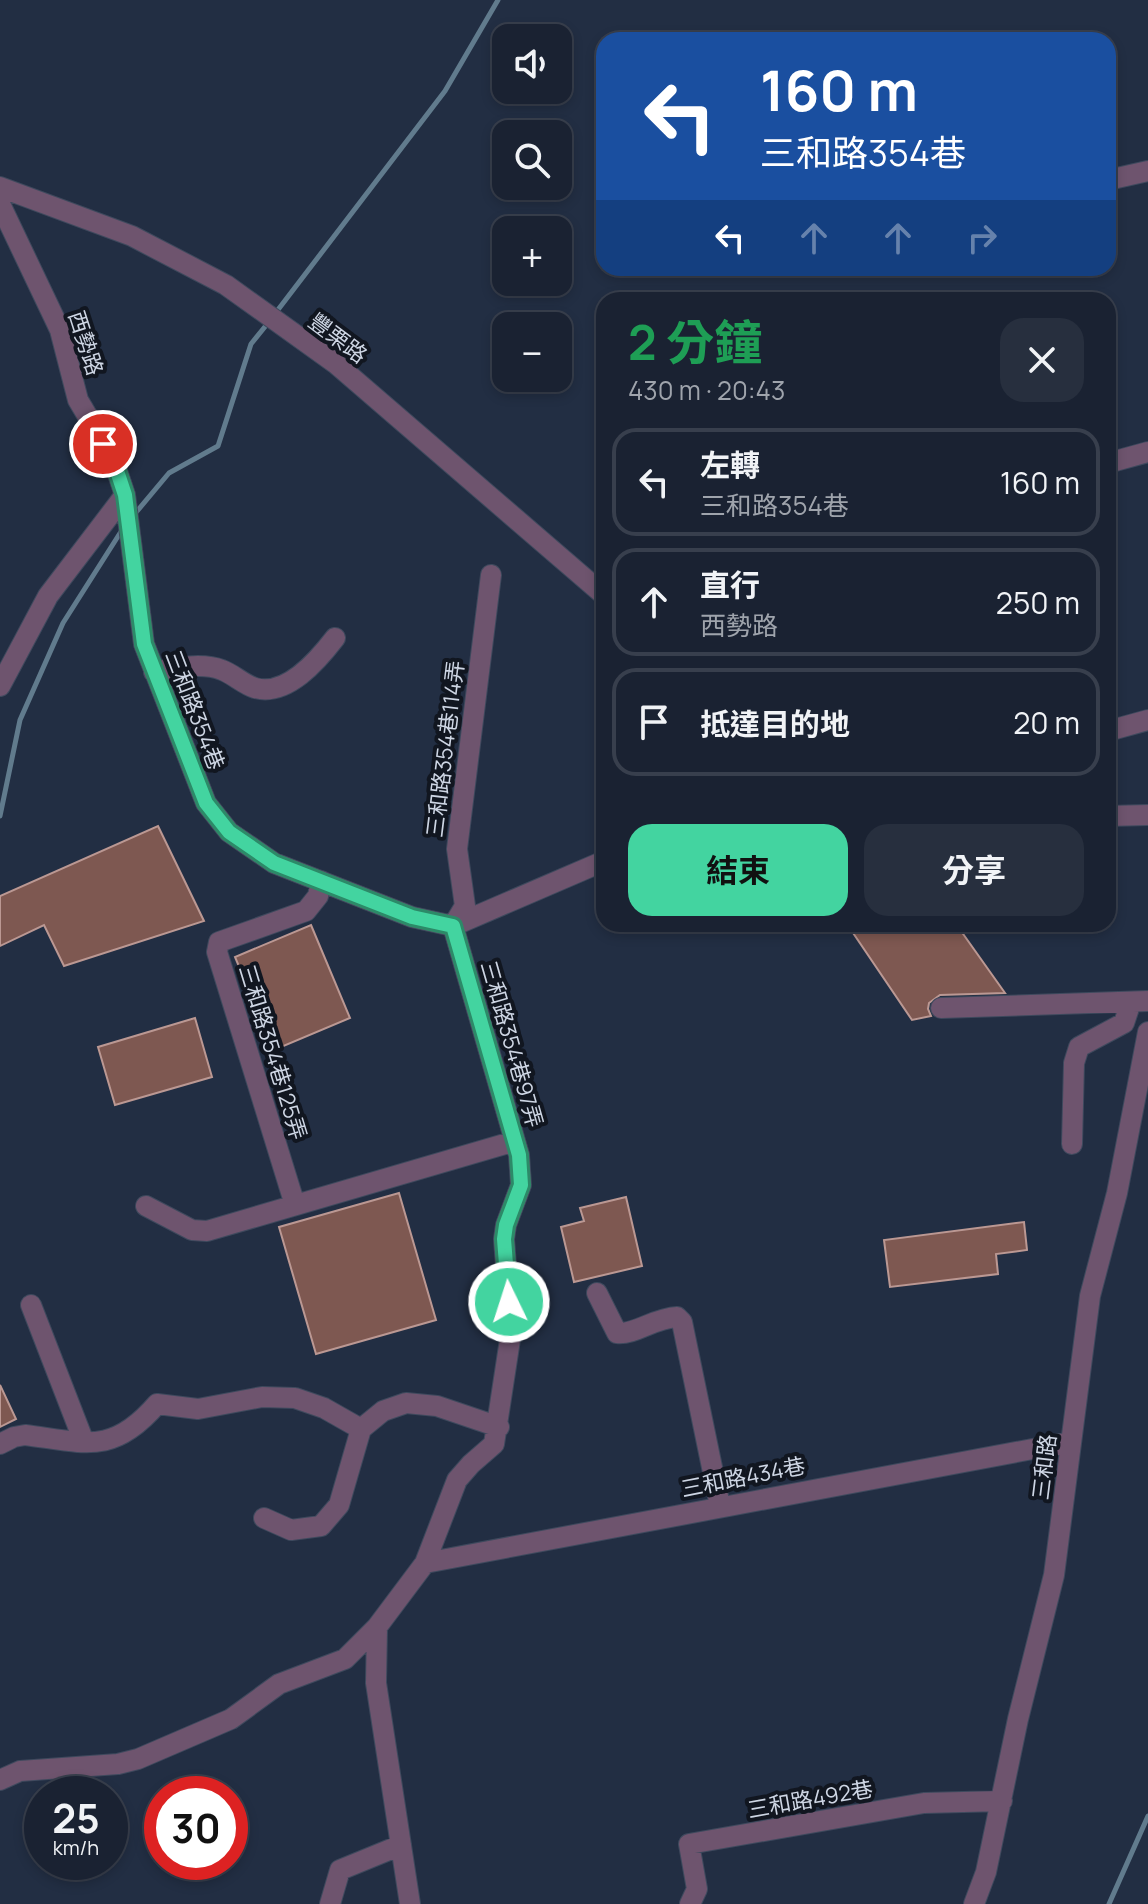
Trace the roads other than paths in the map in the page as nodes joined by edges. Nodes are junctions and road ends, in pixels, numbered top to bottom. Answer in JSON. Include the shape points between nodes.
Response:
{"nodes":[{"id":1,"x":1148,"y":171,"type":"edge"},
{"id":2,"x":1116,"y":178,"type":"edge"},
{"id":3,"x":0,"y":187,"type":"edge"},
{"id":4,"x":0,"y":204,"type":"edge"},
{"id":5,"x":1148,"y":452,"type":"edge"},
{"id":6,"x":1116,"y":461,"type":"edge"},
{"id":7,"x":125,"y":495,"type":"junction"},
{"id":8,"x":491,"y":575,"type":"dead end"},
{"id":9,"x":596,"y":588,"type":"edge"},
{"id":10,"x":335,"y":638,"type":"dead end"},
{"id":11,"x":154,"y":672,"type":"junction"},
{"id":12,"x":0,"y":686,"type":"edge"},
{"id":13,"x":1148,"y":720,"type":"edge"},
{"id":14,"x":1116,"y":729,"type":"edge"},
{"id":15,"x":1148,"y":815,"type":"edge"},
{"id":16,"x":1116,"y":816,"type":"edge"},
{"id":17,"x":596,"y":864,"type":"edge"},
{"id":18,"x":321,"y":881,"type":"junction"},
{"id":19,"x":453,"y":926,"type":"junction"},
{"id":20,"x":1139,"y":1001,"type":"edge"},
{"id":21,"x":941,"y":1008,"type":"dead end"},
{"id":22,"x":1148,"y":1032,"type":"edge"},
{"id":23,"x":515,"y":1141,"type":"junction"},
{"id":24,"x":1072,"y":1144,"type":"dead end"},
{"id":25,"x":295,"y":1205,"type":"junction"},
{"id":26,"x":146,"y":1206,"type":"dead end"},
{"id":27,"x":597,"y":1293,"type":"dead end"},
{"id":28,"x":31,"y":1305,"type":"dead end"},
{"id":29,"x":499,"y":1427,"type":"junction"},
{"id":30,"x":361,"y":1429,"type":"junction"},
{"id":31,"x":84,"y":1442,"type":"junction"},
{"id":32,"x":1070,"y":1442,"type":"junction"},
{"id":33,"x":0,"y":1444,"type":"edge"},
{"id":34,"x":720,"y":1506,"type":"junction"},
{"id":35,"x":264,"y":1518,"type":"dead end"},
{"id":36,"x":425,"y":1563,"type":"junction"},
{"id":37,"x":377,"y":1627,"type":"junction"},
{"id":38,"x":0,"y":1780,"type":"edge"},
{"id":39,"x":1002,"y":1801,"type":"junction"},
{"id":40,"x":401,"y":1845,"type":"junction"},
{"id":41,"x":330,"y":1904,"type":"edge"},
{"id":42,"x":410,"y":1904,"type":"edge"},
{"id":43,"x":690,"y":1904,"type":"edge"},
{"id":44,"x":974,"y":1904,"type":"edge"}],
"edges":[{"from":1,"to":2,"type":"street"},
{"from":3,"to":9,"type":"street","name":"豐栗路","via":[[132,236],[226,285],[335,363]]},
{"from":4,"to":7,"type":"street","name":"西勢路","via":[[60,330],[78,400],[113,459]]},
{"from":5,"to":6,"type":"street"},
{"from":7,"to":11,"type":"street","name":"三和路354巷","via":[[144,644]]},
{"from":7,"to":12,"type":"street","via":[[48,596]]},
{"from":8,"to":19,"type":"street","name":"三和路354巷114弄","via":[[457,849],[465,906]]},
{"from":10,"to":11,"type":"street","via":[[313,666],[283,686],[256,689],[219,668]]},
{"from":11,"to":18,"type":"street","name":"三和路354巷","via":[[206,803],[229,832],[274,863]]},
{"from":13,"to":14,"type":"street"},
{"from":15,"to":16,"type":"street"},
{"from":17,"to":19,"type":"street"},
{"from":18,"to":19,"type":"street","name":"三和路354巷","via":[[412,917]]},
{"from":18,"to":25,"type":"street","name":"三和路354巷125弄","via":[[318,896],[306,911],[219,942],[217,952]]},
{"from":19,"to":23,"type":"street","name":"三和路354巷97弄"},
{"from":20,"to":21,"type":"street"},
{"from":20,"to":24,"type":"street","via":[[1124,1023],[1079,1047]]},
{"from":22,"to":32,"type":"street","name":"三和路","via":[[1117,1193],[1090,1296]]},
{"from":23,"to":25,"type":"street"},
{"from":23,"to":29,"type":"street","name":"三和路354巷97弄","via":[[521,1185],[504,1239],[511,1333]]},
{"from":25,"to":26,"type":"street","via":[[207,1231],[192,1230]]},
{"from":27,"to":34,"type":"street","via":[[617,1333],[661,1317],[682,1322]]},
{"from":28,"to":31,"type":"street"},
{"from":29,"to":30,"type":"street","via":[[437,1406],[406,1403],[383,1411]]},
{"from":29,"to":36,"type":"street","name":"三和路354巷97弄","via":[[494,1444],[457,1480]]},
{"from":30,"to":31,"type":"street","via":[[295,1398],[262,1397],[198,1409],[157,1404],[120,1437]]},
{"from":30,"to":35,"type":"street","via":[[339,1505],[321,1526],[291,1530]]},
{"from":31,"to":33,"type":"street","via":[[25,1435]]},
{"from":32,"to":34,"type":"street","name":"三和路434巷"},
{"from":32,"to":39,"type":"street","name":"三和路","via":[[1054,1575]]},
{"from":34,"to":36,"type":"street","name":"三和路434巷"},
{"from":36,"to":37,"type":"street","name":"三和路354巷97弄"},
{"from":37,"to":38,"type":"street","name":"三和路354巷97弄","via":[[345,1659],[279,1684],[231,1719],[138,1759],[20,1771]]},
{"from":37,"to":40,"type":"street","via":[[376,1683]]},
{"from":39,"to":43,"type":"street","name":"三和路492巷","via":[[924,1803],[689,1844],[697,1889]]},
{"from":39,"to":44,"type":"street","name":"三和路"},
{"from":40,"to":41,"type":"street","via":[[340,1870]]},
{"from":40,"to":42,"type":"street"}]}
